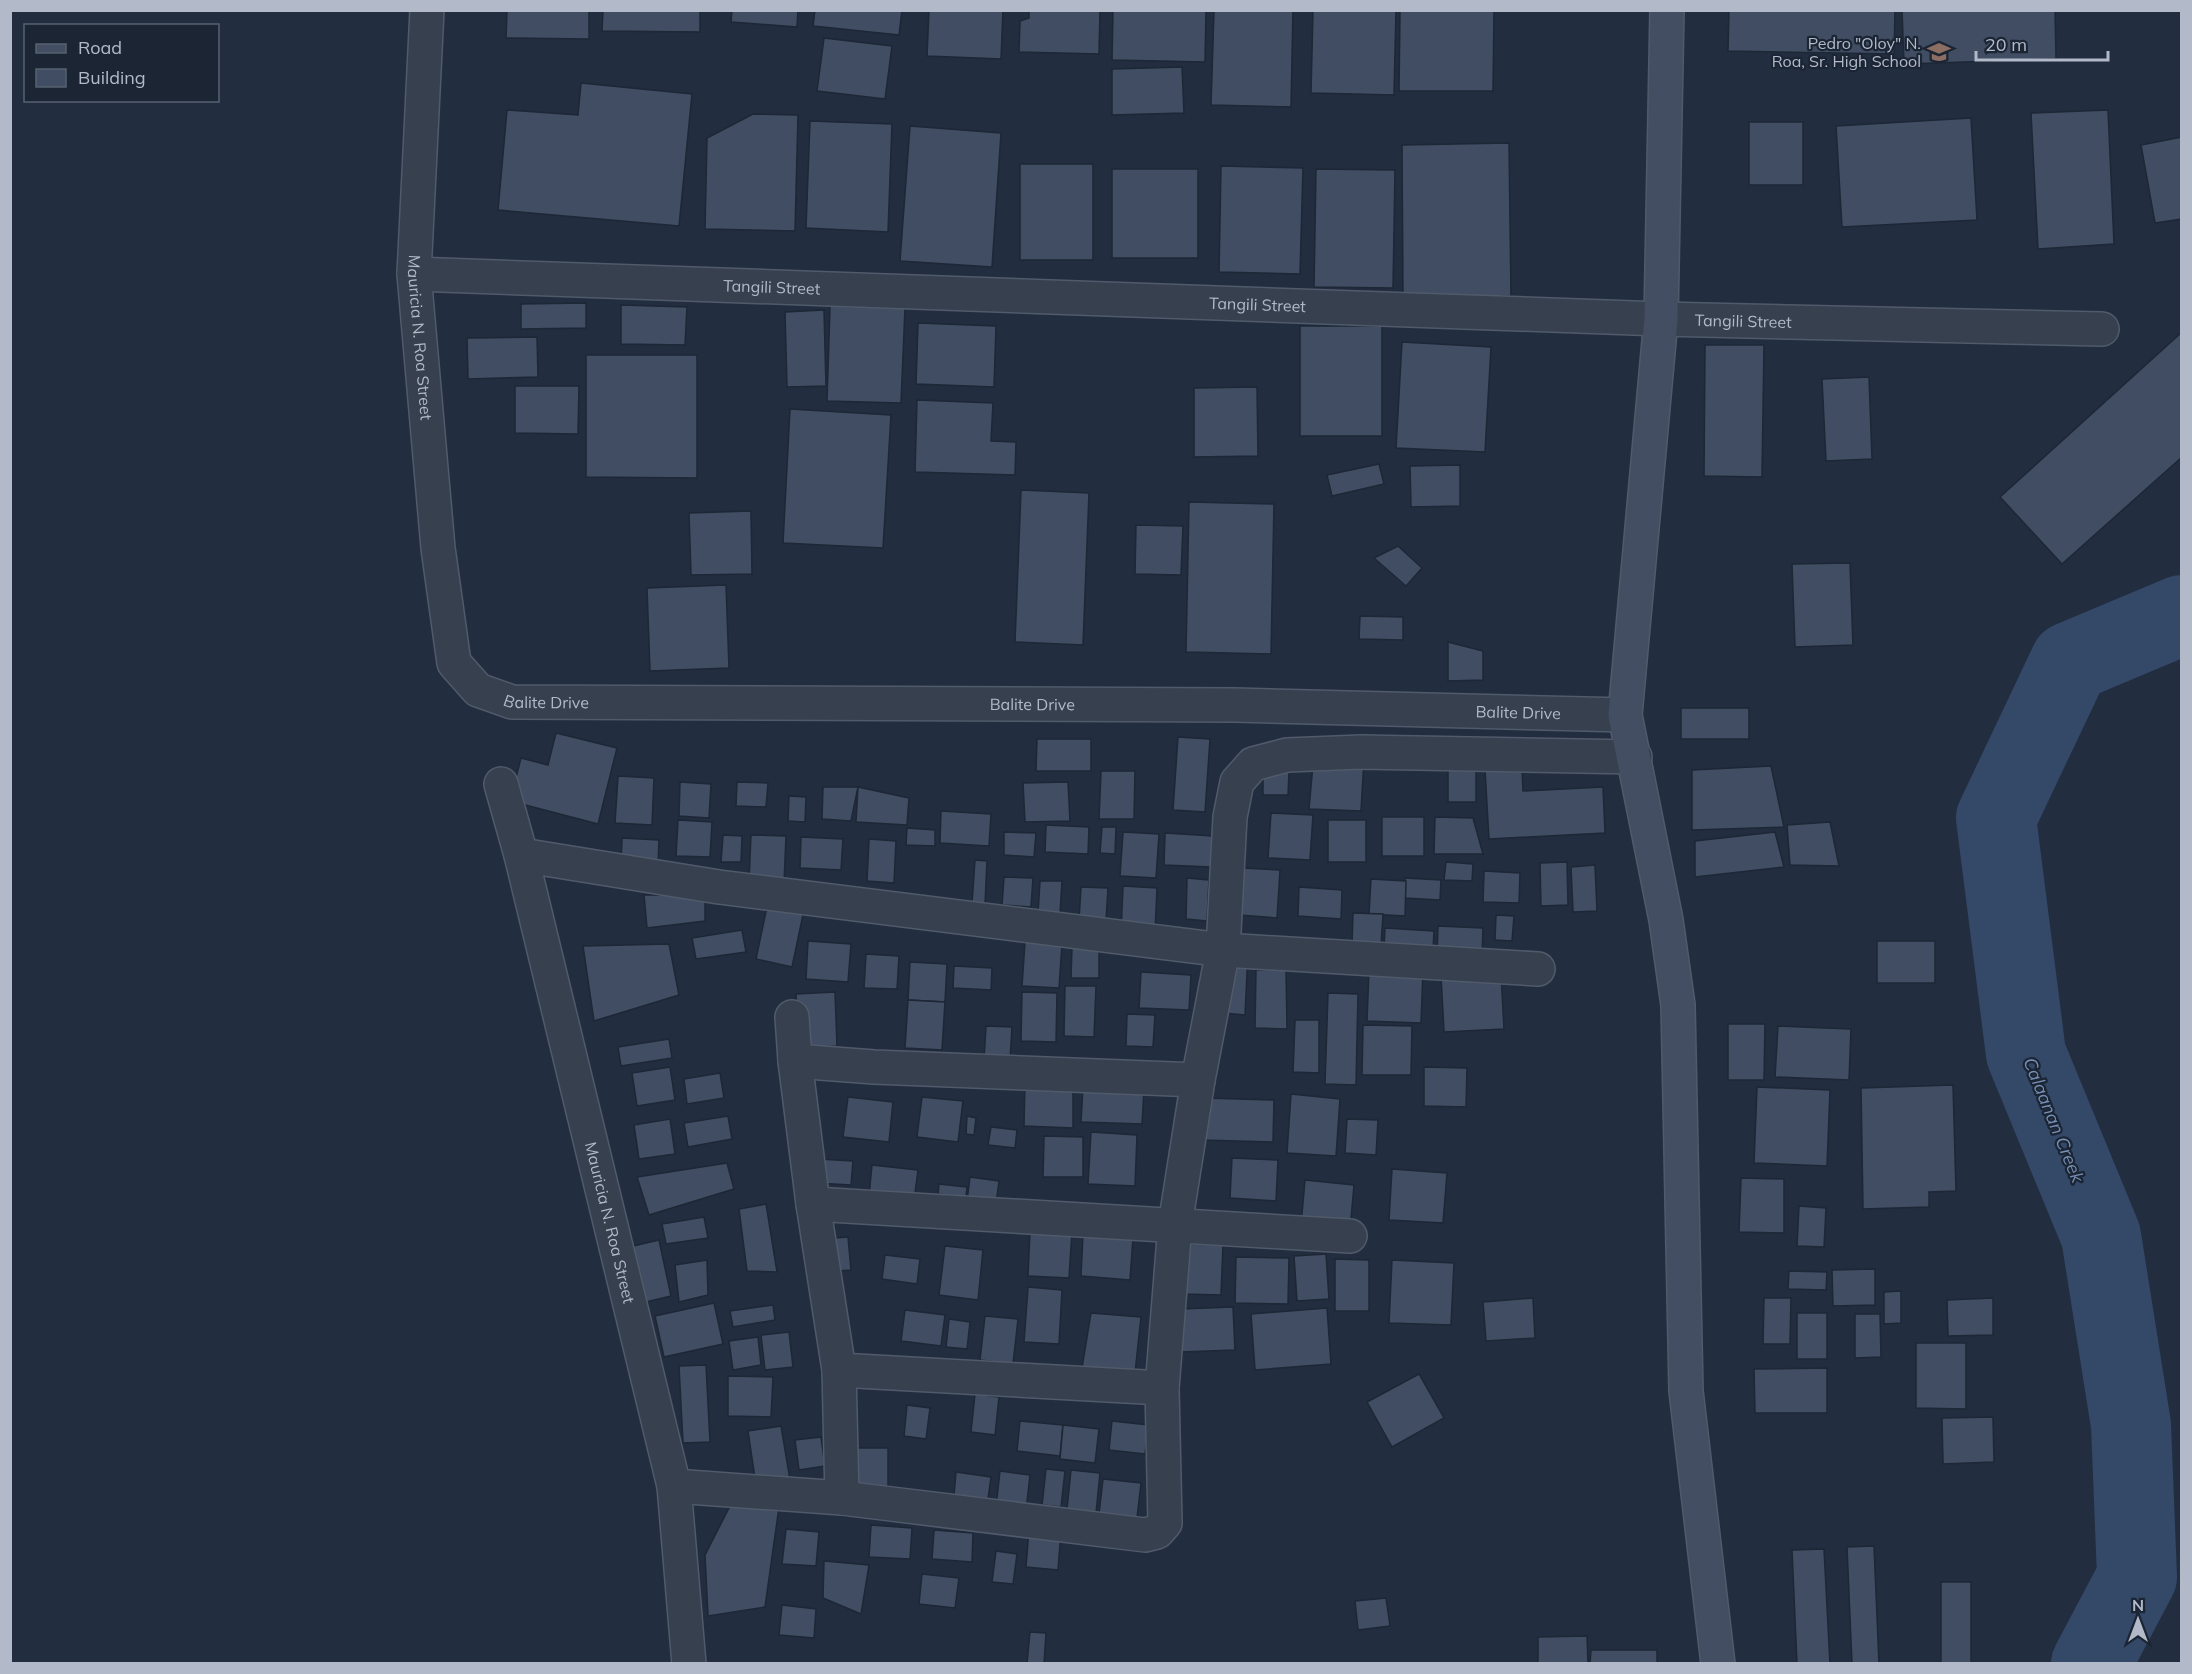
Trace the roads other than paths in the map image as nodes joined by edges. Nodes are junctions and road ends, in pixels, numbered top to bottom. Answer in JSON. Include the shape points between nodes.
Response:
{"nodes":[{"id":1,"x":427,"y":10,"type":"edge"},
{"id":2,"x":1667,"y":10,"type":"edge"},
{"id":3,"x":414,"y":274,"type":"junction"},
{"id":4,"x":1661,"y":319,"type":"junction"},
{"id":5,"x":2102,"y":329,"type":"dead end"},
{"id":6,"x":454,"y":663,"type":"joint"},
{"id":7,"x":1625,"y":715,"type":"junction"},
{"id":8,"x":1635,"y":757,"type":"junction"},
{"id":9,"x":501,"y":784,"type":"dead end"},
{"id":10,"x":521,"y":855,"type":"junction"},
{"id":11,"x":1224,"y":950,"type":"junction"},
{"id":12,"x":1538,"y":969,"type":"dead end"},
{"id":13,"x":792,"y":1017,"type":"dead end"},
{"id":14,"x":795,"y":1061,"type":"junction"},
{"id":15,"x":1198,"y":1080,"type":"junction"},
{"id":16,"x":813,"y":1204,"type":"junction"},
{"id":17,"x":1175,"y":1225,"type":"junction"},
{"id":18,"x":1350,"y":1236,"type":"dead end"},
{"id":19,"x":839,"y":1370,"type":"junction"},
{"id":20,"x":1162,"y":1388,"type":"junction"},
{"id":21,"x":674,"y":1486,"type":"junction"},
{"id":22,"x":842,"y":1498,"type":"junction"},
{"id":23,"x":690,"y":1664,"type":"edge"},
{"id":24,"x":1718,"y":1664,"type":"edge"}],
"edges":[{"from":1,"to":3,"type":"street","name":"Mauricia N. Roa Street"},
{"from":2,"to":4,"type":"street"},
{"from":3,"to":4,"type":"street","name":"Tangili Street"},
{"from":3,"to":6,"type":"street","name":"Mauricia N. Roa Street","via":[[438,548]]},
{"from":4,"to":5,"type":"street","name":"Tangili Street"},
{"from":4,"to":7,"type":"street"},
{"from":6,"to":7,"type":"street","name":"Balite Drive","via":[[478,690],[512,702],[1235,705]]},
{"from":7,"to":8,"type":"street"},
{"from":8,"to":11,"type":"street","via":[[1361,752],[1287,755],[1252,764],[1237,782],[1230,817]]},
{"from":8,"to":24,"type":"street","via":[[1678,1005],[1686,1391]]},
{"from":9,"to":10,"type":"street","name":"Mauricia N. Roa Street"},
{"from":10,"to":11,"type":"street","via":[[719,887]]},
{"from":10,"to":21,"type":"street","name":"Mauricia N. Roa Street"},
{"from":11,"to":12,"type":"street"},
{"from":11,"to":15,"type":"street"},
{"from":13,"to":14,"type":"street"},
{"from":14,"to":15,"type":"street"},
{"from":14,"to":16,"type":"street"},
{"from":15,"to":17,"type":"street"},
{"from":16,"to":17,"type":"street"},
{"from":16,"to":19,"type":"street"},
{"from":17,"to":18,"type":"street"},
{"from":17,"to":20,"type":"street"},
{"from":19,"to":20,"type":"street"},
{"from":19,"to":22,"type":"street"},
{"from":20,"to":22,"type":"street","via":[[1166,1523],[1157,1532],[1145,1535]]},
{"from":21,"to":22,"type":"street"},
{"from":21,"to":23,"type":"street","name":"Mauricia N. Roa Street"}]}
